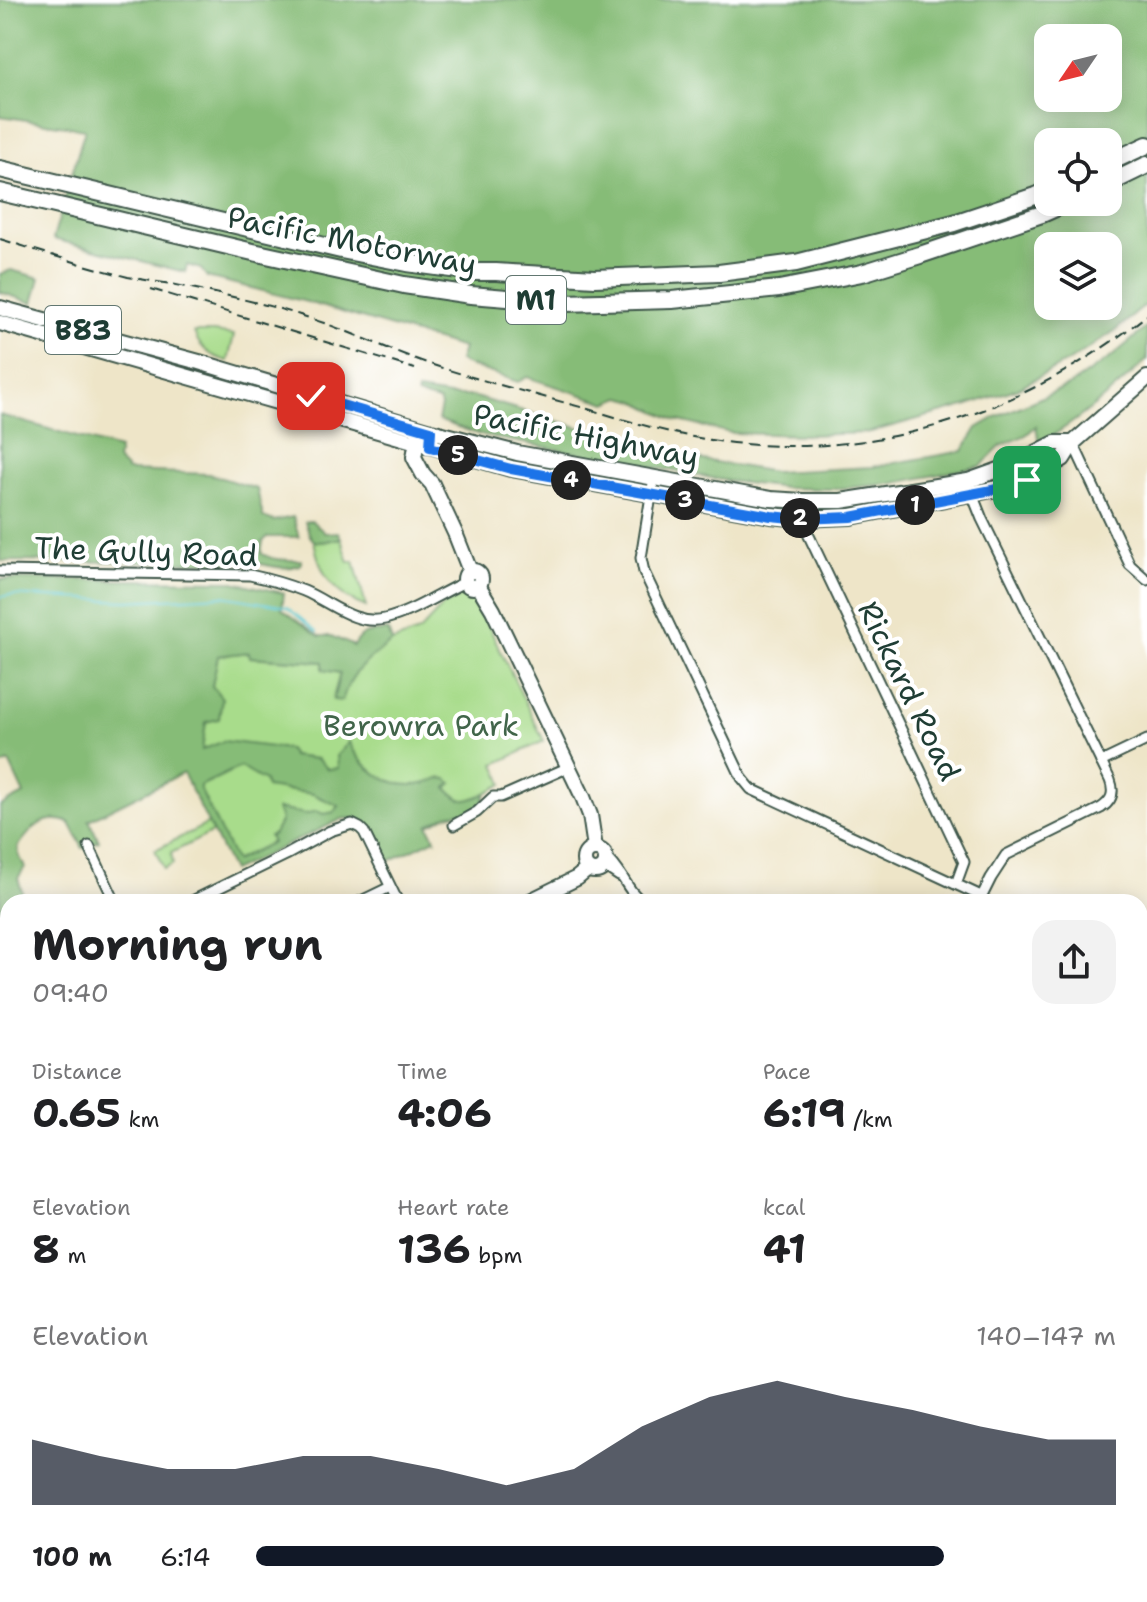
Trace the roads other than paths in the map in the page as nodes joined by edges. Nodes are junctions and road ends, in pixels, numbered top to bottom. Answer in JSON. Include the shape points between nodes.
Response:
{"nodes":[{"id":1,"x":1147,"y":145,"type":"edge"},
{"id":2,"x":1122,"y":157,"type":"edge"},
{"id":3,"x":1147,"y":165,"type":"edge"},
{"id":4,"x":0,"y":169,"type":"edge"},
{"id":5,"x":1122,"y":177,"type":"edge"},
{"id":6,"x":0,"y":192,"type":"edge"},
{"id":7,"x":1034,"y":195,"type":"edge"},
{"id":8,"x":1036,"y":216,"type":"edge"},
{"id":9,"x":0,"y":308,"type":"edge"},
{"id":10,"x":0,"y":323,"type":"edge"},
{"id":11,"x":1147,"y":378,"type":"edge"},
{"id":12,"x":426,"y":430,"type":"junction"},
{"id":13,"x":1073,"y":443,"type":"junction"},
{"id":14,"x":422,"y":445,"type":"junction"},
{"id":15,"x":654,"y":477,"type":"junction"},
{"id":16,"x":652,"y":494,"type":"junction"},
{"id":17,"x":972,"y":494,"type":"junction"},
{"id":18,"x":801,"y":519,"type":"junction"},
{"id":19,"x":0,"y":571,"type":"edge"},
{"id":20,"x":1145,"y":576,"type":"edge"},
{"id":21,"x":471,"y":579,"type":"junction"},
{"id":22,"x":1147,"y":740,"type":"edge"},
{"id":23,"x":1101,"y":762,"type":"junction"},
{"id":24,"x":569,"y":767,"type":"junction"},
{"id":25,"x":454,"y":825,"type":"dead end"},
{"id":26,"x":89,"y":846,"type":"dead end"},
{"id":27,"x":598,"y":860,"type":"junction"},
{"id":28,"x":956,"y":884,"type":"junction"},
{"id":29,"x":390,"y":887,"type":"junction"},
{"id":30,"x":111,"y":894,"type":"edge"},
{"id":31,"x":206,"y":894,"type":"edge"},
{"id":32,"x":376,"y":894,"type":"edge"},
{"id":33,"x":394,"y":894,"type":"edge"},
{"id":34,"x":544,"y":894,"type":"edge"},
{"id":35,"x":632,"y":894,"type":"edge"},
{"id":36,"x":972,"y":894,"type":"edge"},
{"id":37,"x":983,"y":894,"type":"edge"}],
"edges":[{"from":1,"to":2,"type":"highway"},
{"from":3,"to":5,"type":"highway"},
{"from":4,"to":7,"type":"highway","name":"Pacific Motorway","number":"M1","via":[[407,263],[595,278],[719,273],[796,263],[954,223]]},
{"from":6,"to":8,"type":"highway","name":"Pacific Motorway","number":"M1","via":[[404,285],[565,303],[779,289],[862,273]]},
{"from":9,"to":12,"type":"main road","name":"Pacific Highway","number":"B83"},
{"from":10,"to":14,"type":"main road","name":"Pacific Highway","number":"B83"},
{"from":11,"to":13,"type":"main road","name":"Pacific Highway","number":"B83"},
{"from":12,"to":14,"type":"main road"},
{"from":12,"to":15,"type":"main road","name":"Pacific Highway","number":"B83","via":[[517,453]]},
{"from":13,"to":15,"type":"main road","name":"Pacific Highway","number":"B83","via":[[1055,443],[974,479],[841,501],[771,499]]},
{"from":13,"to":17,"type":"main road","name":"Pacific Highway","number":"B83","via":[[1063,459],[1027,480]]},
{"from":13,"to":20,"type":"street","via":[[1126,558]]},
{"from":14,"to":16,"type":"main road","name":"Pacific Highway","number":"B83","via":[[511,469]]},
{"from":14,"to":21,"type":"main road","via":[[414,457],[458,539]]},
{"from":15,"to":16,"type":"street"},
{"from":16,"to":18,"type":"main road","name":"Pacific Highway","number":"B83"},
{"from":16,"to":28,"type":"street","via":[[641,558],[644,572],[742,778],[751,789]]},
{"from":17,"to":18,"type":"main road","name":"Pacific Highway","number":"B83","via":[[851,517]]},
{"from":17,"to":23,"type":"street"},
{"from":18,"to":28,"type":"street","name":"Rickard Road","via":[[964,862]]},
{"from":19,"to":21,"type":"street","name":"The Gully Road","via":[[250,575],[305,591],[367,620],[394,616]]},
{"from":21,"to":24,"type":"main road","via":[[493,610]]},
{"from":22,"to":23,"type":"street"},
{"from":23,"to":37,"type":"street","via":[[1113,786],[1109,801],[1006,855]]},
{"from":24,"to":25,"type":"street","via":[[493,797]]},
{"from":24,"to":27,"type":"main road","via":[[590,815]]},
{"from":26,"to":30,"type":"street"},
{"from":27,"to":34,"type":"main road"},
{"from":27,"to":35,"type":"street","via":[[615,864]]},
{"from":28,"to":36,"type":"street"},
{"from":29,"to":31,"type":"street","via":[[366,837],[352,824]]},
{"from":29,"to":32,"type":"street"},
{"from":29,"to":33,"type":"street"}]}
